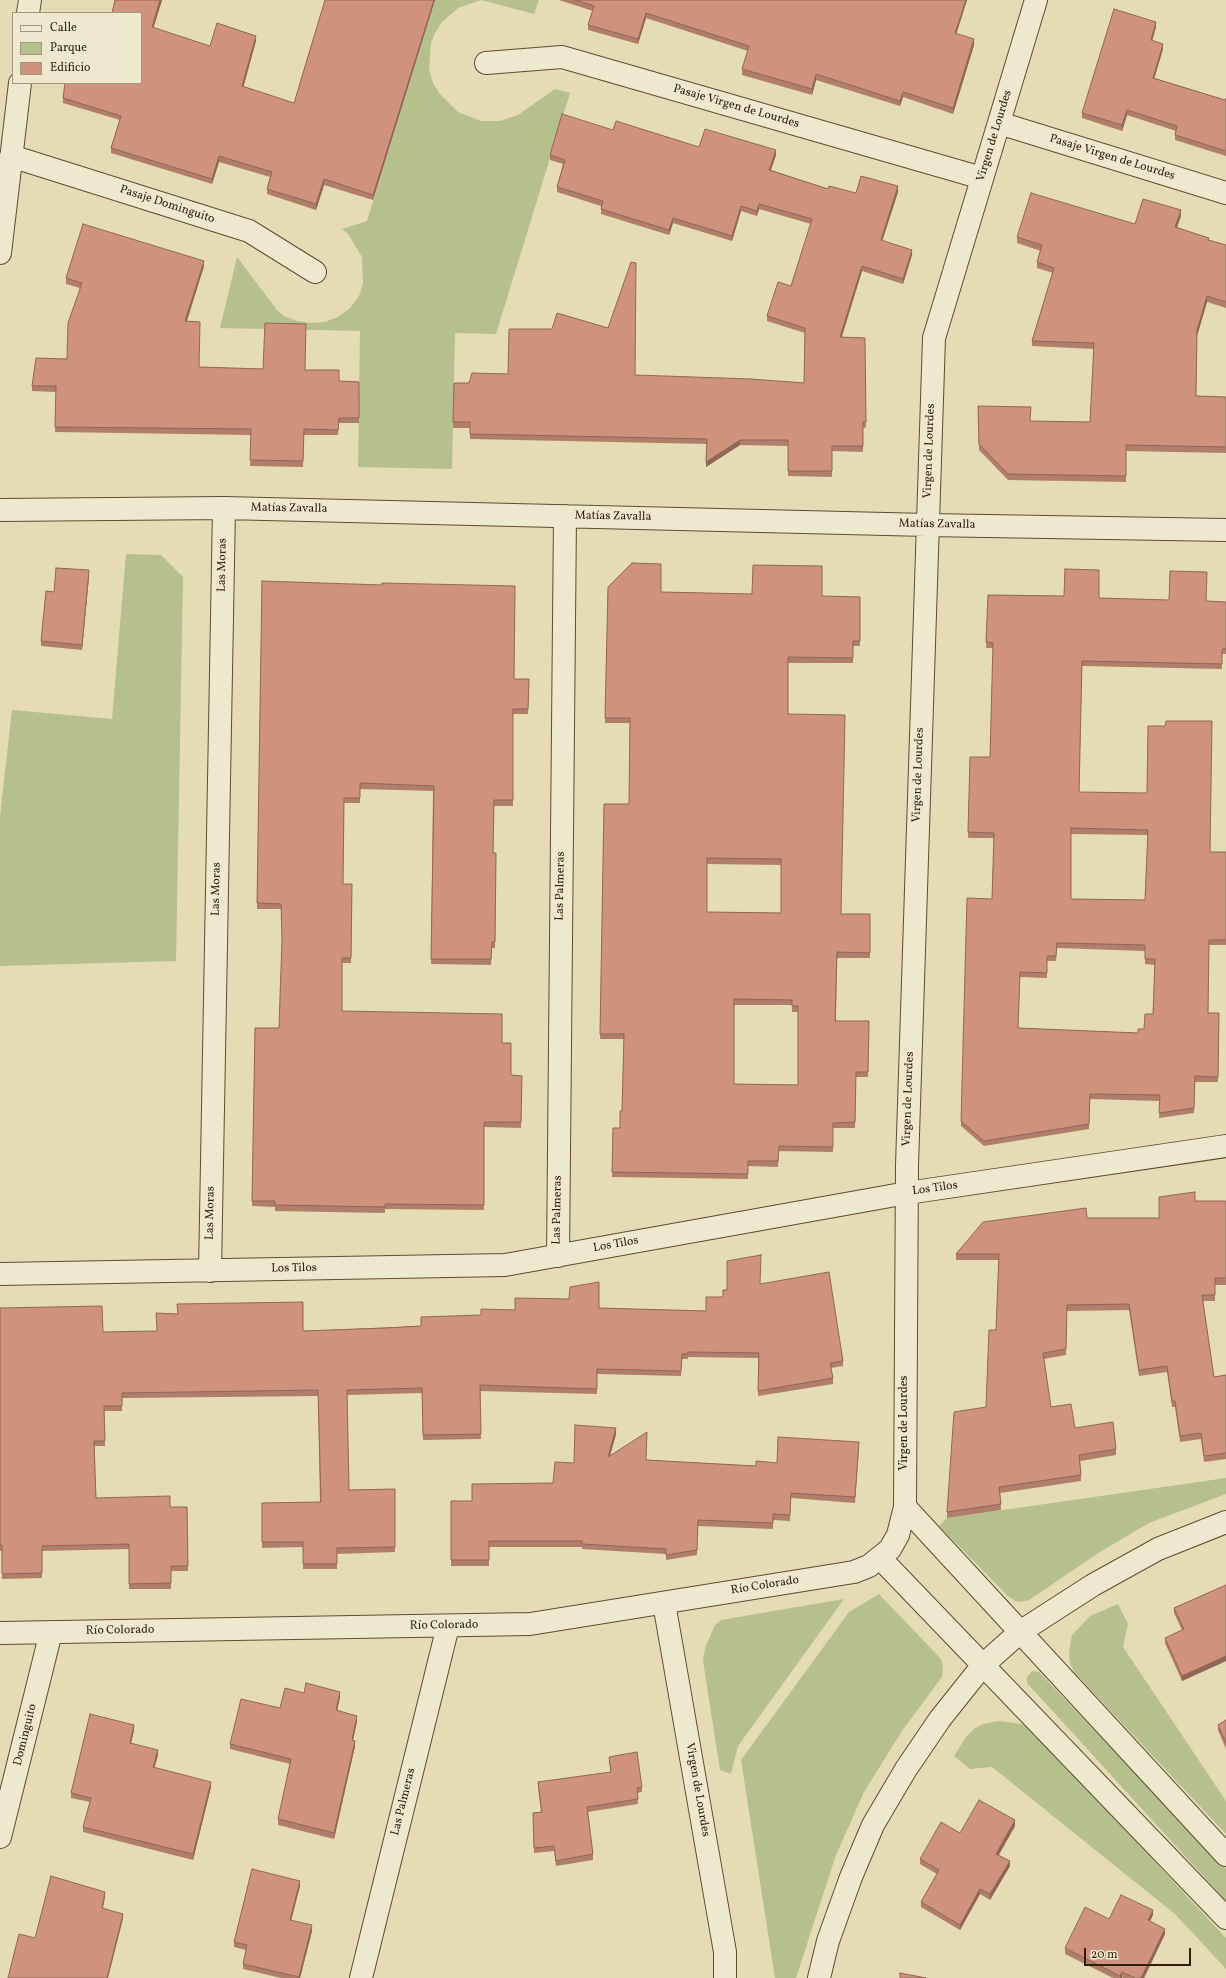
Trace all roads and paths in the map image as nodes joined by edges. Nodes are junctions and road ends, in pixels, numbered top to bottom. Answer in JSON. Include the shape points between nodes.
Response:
{"nodes":[{"id":1,"x":30,"y":0,"type":"edge"},
{"id":2,"x":1036,"y":0,"type":"edge"},
{"id":3,"x":28,"y":12,"type":"edge"},
{"id":4,"x":486,"y":63,"type":"dead end"},
{"id":5,"x":20,"y":84,"type":"edge"},
{"id":6,"x":999,"y":123,"type":"junction"},
{"id":7,"x":11,"y":156,"type":"junction"},
{"id":8,"x":982,"y":178,"type":"junction"},
{"id":9,"x":1226,"y":193,"type":"edge"},
{"id":10,"x":0,"y":252,"type":"edge"},
{"id":11,"x":315,"y":272,"type":"dead end"},
{"id":12,"x":224,"y":508,"type":"junction"},
{"id":13,"x":0,"y":510,"type":"edge"},
{"id":14,"x":565,"y":516,"type":"junction"},
{"id":15,"x":927,"y":525,"type":"junction"},
{"id":16,"x":1226,"y":530,"type":"edge"},
{"id":17,"x":1226,"y":1146,"type":"edge"},
{"id":18,"x":906,"y":1193,"type":"junction"},
{"id":19,"x":558,"y":1256,"type":"junction"},
{"id":20,"x":210,"y":1271,"type":"junction"},
{"id":21,"x":0,"y":1274,"type":"edge"},
{"id":22,"x":905,"y":1507,"type":"junction"},
{"id":23,"x":1226,"y":1522,"type":"edge"},
{"id":24,"x":880,"y":1558,"type":"junction"},
{"id":25,"x":664,"y":1602,"type":"junction"},
{"id":26,"x":448,"y":1626,"type":"junction"},
{"id":27,"x":51,"y":1632,"type":"junction"},
{"id":28,"x":1020,"y":1632,"type":"junction"},
{"id":29,"x":0,"y":1633,"type":"edge"},
{"id":30,"x":983,"y":1665,"type":"junction"},
{"id":31,"x":0,"y":1837,"type":"edge"},
{"id":32,"x":1226,"y":1855,"type":"edge"},
{"id":33,"x":1226,"y":1918,"type":"edge"},
{"id":34,"x":361,"y":1978,"type":"edge"},
{"id":35,"x":725,"y":1978,"type":"edge"},
{"id":36,"x":819,"y":1978,"type":"edge"}],
"edges":[{"from":1,"to":3,"type":"street"},
{"from":2,"to":6,"type":"street","name":"Virgen de Lourdes"},
{"from":4,"to":8,"type":"street","name":"Pasaje Virgen de Lourdes","via":[[562,57]]},
{"from":5,"to":7,"type":"street"},
{"from":6,"to":8,"type":"street","name":"Virgen de Lourdes"},
{"from":6,"to":9,"type":"street","name":"Pasaje Virgen de Lourdes"},
{"from":7,"to":10,"type":"street"},
{"from":7,"to":11,"type":"street","name":"Pasaje Dominguito","via":[[249,231]]},
{"from":8,"to":15,"type":"street","name":"Virgen de Lourdes","via":[[934,338]]},
{"from":12,"to":13,"type":"street","name":"Matías Zavalla"},
{"from":12,"to":14,"type":"street","name":"Matías Zavalla"},
{"from":12,"to":20,"type":"street","name":"Las Moras"},
{"from":14,"to":15,"type":"street","name":"Matías Zavalla"},
{"from":14,"to":19,"type":"street","name":"Las Palmeras"},
{"from":15,"to":16,"type":"street","name":"Matías Zavalla"},
{"from":15,"to":18,"type":"street","name":"Virgen de Lourdes"},
{"from":17,"to":18,"type":"street","name":"Los Tilos"},
{"from":18,"to":19,"type":"street","name":"Los Tilos"},
{"from":18,"to":22,"type":"street","name":"Virgen de Lourdes"},
{"from":19,"to":20,"type":"street","name":"Los Tilos","via":[[505,1265]]},
{"from":20,"to":21,"type":"street","name":"Los Tilos"},
{"from":22,"to":24,"type":"street","name":"Virgen de Lourdes","via":[[898,1535],[890,1549]]},
{"from":22,"to":28,"type":"street"},
{"from":23,"to":28,"type":"street","via":[[1158,1549],[1093,1585]]},
{"from":24,"to":25,"type":"street","name":"Río Colorado","via":[[854,1572]]},
{"from":24,"to":30,"type":"street"},
{"from":25,"to":26,"type":"street","name":"Río Colorado","via":[[530,1624]]},
{"from":25,"to":35,"type":"street","name":"Virgen de Lourdes","via":[[725,1952]]},
{"from":26,"to":27,"type":"street","name":"Río Colorado"},
{"from":26,"to":34,"type":"street","name":"Las Palmeras"},
{"from":27,"to":29,"type":"street","name":"Río Colorado"},
{"from":27,"to":31,"type":"street","name":"Dominguito"},
{"from":28,"to":30,"type":"street"},
{"from":28,"to":32,"type":"street"},
{"from":30,"to":33,"type":"street"},
{"from":30,"to":36,"type":"street","via":[[940,1719],[906,1769],[874,1825],[851,1877],[828,1941]]}]}
